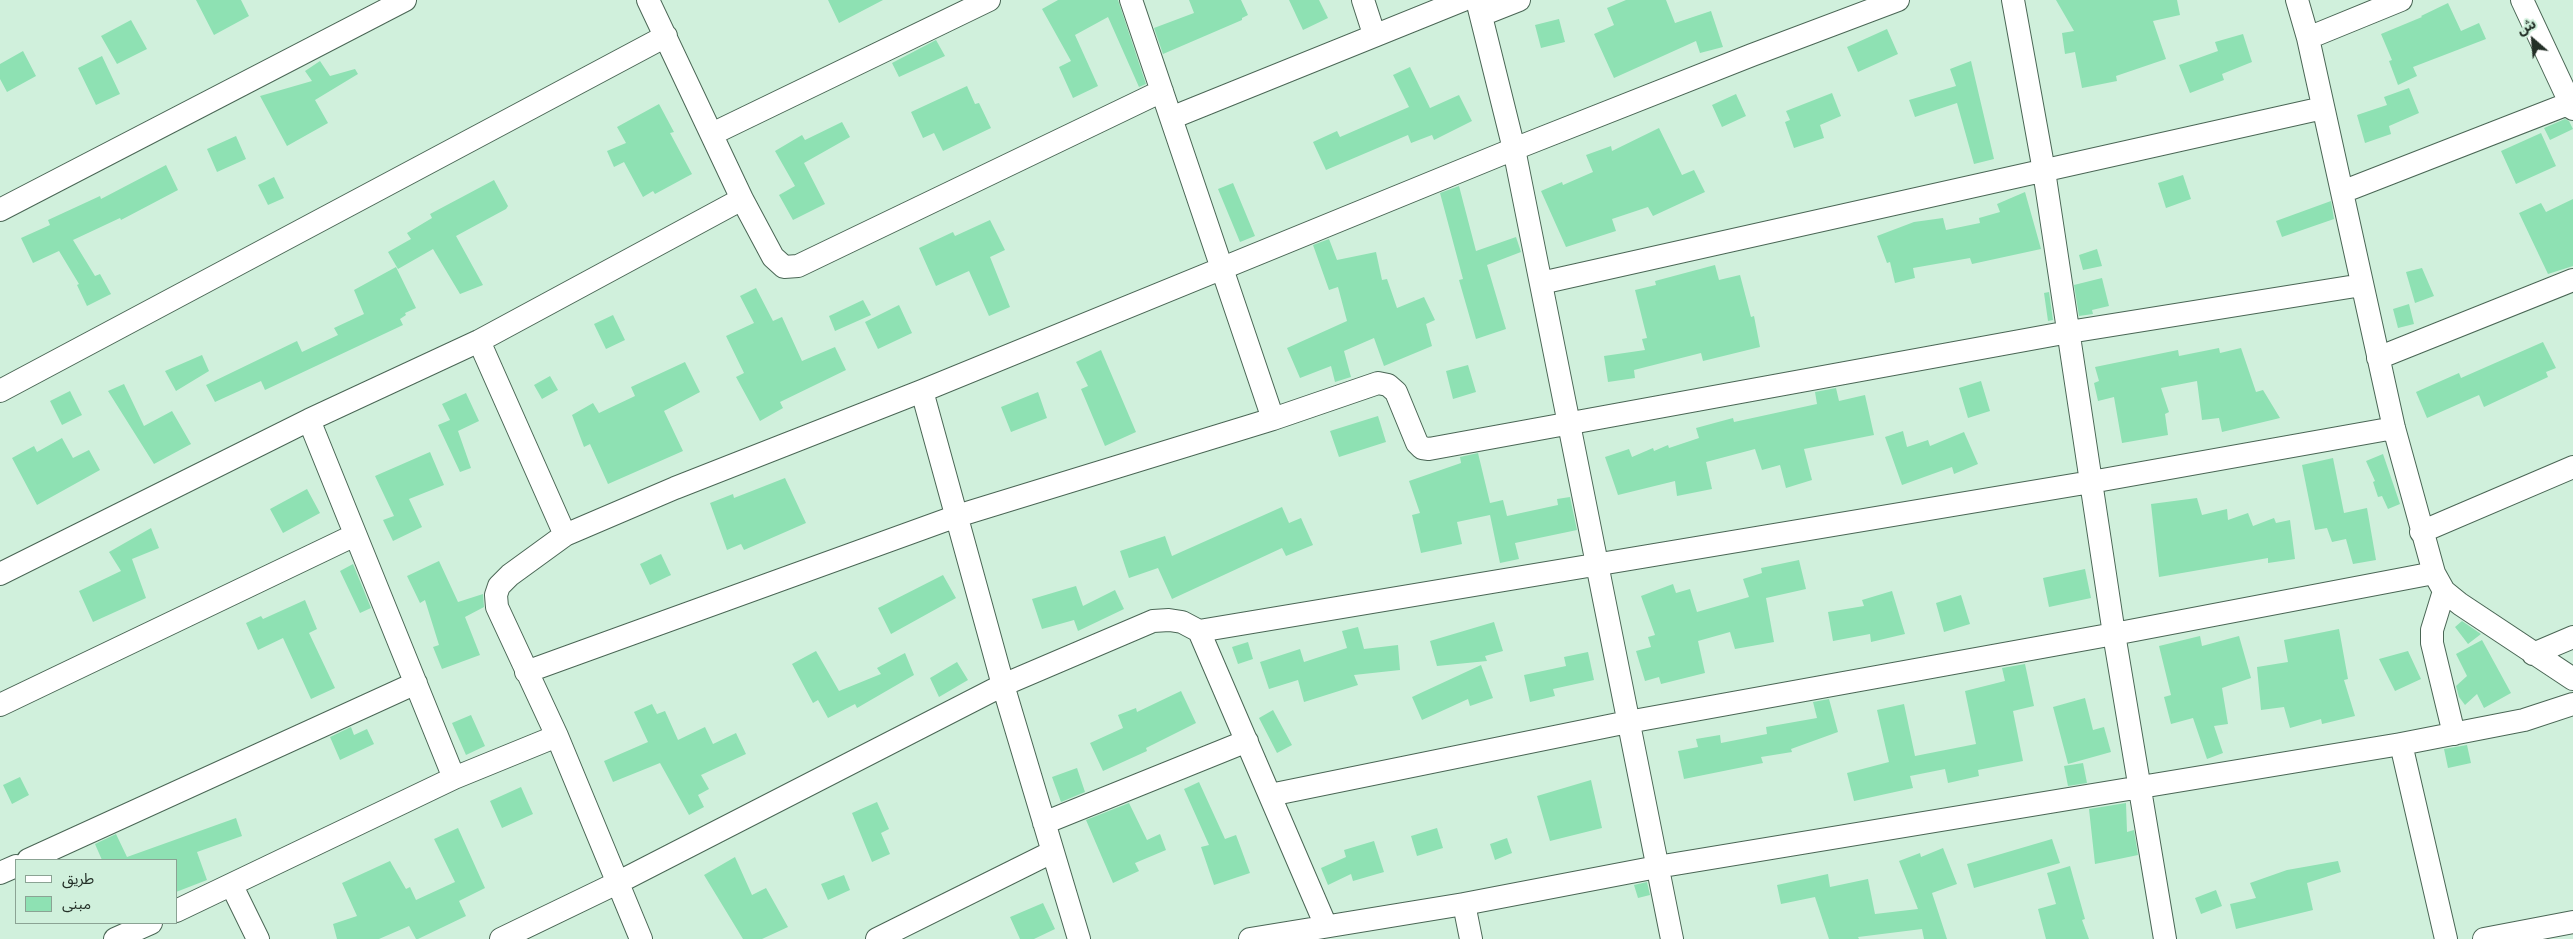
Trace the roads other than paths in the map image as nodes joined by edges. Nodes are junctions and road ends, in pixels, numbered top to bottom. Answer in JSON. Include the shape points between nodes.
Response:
{"nodes":[{"id":1,"x":648,"y":0,"type":"edge"},
{"id":2,"x":989,"y":0,"type":"edge"},
{"id":3,"x":1130,"y":0,"type":"edge"},
{"id":4,"x":1363,"y":0,"type":"edge"},
{"id":5,"x":1463,"y":0,"type":"edge"},
{"id":6,"x":1519,"y":0,"type":"edge"},
{"id":7,"x":1898,"y":0,"type":"edge"},
{"id":8,"x":2013,"y":0,"type":"edge"},
{"id":9,"x":2297,"y":0,"type":"edge"},
{"id":10,"x":2401,"y":0,"type":"edge"},
{"id":11,"x":2522,"y":0,"type":"edge"},
{"id":12,"x":396,"y":2,"type":"edge"},
{"id":13,"x":1479,"y":7,"type":"edge"},
{"id":14,"x":1374,"y":34,"type":"junction"},
{"id":15,"x":666,"y":36,"type":"junction"},
{"id":16,"x":2308,"y":38,"type":"junction"},
{"id":17,"x":1162,"y":92,"type":"junction"},
{"id":18,"x":2572,"y":105,"type":"edge"},
{"id":19,"x":2323,"y":108,"type":"junction"},
{"id":20,"x":1171,"y":118,"type":"junction"},
{"id":21,"x":712,"y":134,"type":"junction"},
{"id":22,"x":1514,"y":149,"type":"junction"},
{"id":23,"x":2044,"y":171,"type":"junction"},
{"id":24,"x":2342,"y":192,"type":"junction"},
{"id":25,"x":742,"y":199,"type":"junction"},
{"id":26,"x":0,"y":210,"type":"edge"},
{"id":27,"x":1222,"y":269,"type":"junction"},
{"id":28,"x":2573,"y":280,"type":"edge"},
{"id":29,"x":1541,"y":283,"type":"junction"},
{"id":30,"x":2362,"y":284,"type":"junction"},
{"id":31,"x":2069,"y":332,"type":"junction"},
{"id":32,"x":479,"y":341,"type":"junction"},
{"id":33,"x":2378,"y":358,"type":"junction"},
{"id":34,"x":0,"y":391,"type":"edge"},
{"id":35,"x":922,"y":391,"type":"junction"},
{"id":36,"x":1273,"y":419,"type":"junction"},
{"id":37,"x":308,"y":420,"type":"junction"},
{"id":38,"x":1570,"y":422,"type":"junction"},
{"id":39,"x":2394,"y":428,"type":"junction"},
{"id":40,"x":2573,"y":466,"type":"edge"},
{"id":41,"x":2091,"y":482,"type":"junction"},
{"id":42,"x":957,"y":516,"type":"junction"},
{"id":43,"x":2421,"y":532,"type":"junction"},
{"id":44,"x":355,"y":535,"type":"junction"},
{"id":45,"x":565,"y":535,"type":"junction"},
{"id":46,"x":1596,"y":565,"type":"junction"},
{"id":47,"x":0,"y":574,"type":"edge"},
{"id":48,"x":2439,"y":582,"type":"junction"},
{"id":49,"x":1199,"y":631,"type":"junction"},
{"id":50,"x":2114,"y":634,"type":"junction"},
{"id":51,"x":2573,"y":637,"type":"edge"},
{"id":52,"x":2533,"y":654,"type":"junction"},
{"id":53,"x":526,"y":672,"type":"junction"},
{"id":54,"x":2573,"y":679,"type":"edge"},
{"id":55,"x":416,"y":684,"type":"junction"},
{"id":56,"x":1003,"y":685,"type":"junction"},
{"id":57,"x":2573,"y":704,"type":"edge"},
{"id":58,"x":0,"y":705,"type":"edge"},
{"id":59,"x":1628,"y":722,"type":"junction"},
{"id":60,"x":2454,"y":734,"type":"junction"},
{"id":61,"x":557,"y":736,"type":"junction"},
{"id":62,"x":1247,"y":741,"type":"junction"},
{"id":63,"x":2401,"y":744,"type":"junction"},
{"id":64,"x":454,"y":778,"type":"junction"},
{"id":65,"x":2139,"y":788,"type":"junction"},
{"id":66,"x":1270,"y":794,"type":"junction"},
{"id":67,"x":1044,"y":823,"type":"junction"},
{"id":68,"x":1052,"y":852,"type":"junction"},
{"id":69,"x":30,"y":859,"type":"edge"},
{"id":70,"x":15,"y":866,"type":"edge"},
{"id":71,"x":1657,"y":867,"type":"junction"},
{"id":72,"x":0,"y":873,"type":"edge"},
{"id":73,"x":617,"y":883,"type":"junction"},
{"id":74,"x":232,"y":886,"type":"junction"},
{"id":75,"x":1464,"y":904,"type":"junction"},
{"id":76,"x":178,"y":910,"type":"edge"},
{"id":77,"x":2573,"y":922,"type":"edge"},
{"id":78,"x":149,"y":924,"type":"edge"},
{"id":79,"x":1326,"y":926,"type":"junction"},
{"id":80,"x":115,"y":939,"type":"edge"},
{"id":81,"x":258,"y":939,"type":"edge"},
{"id":82,"x":501,"y":939,"type":"edge"},
{"id":83,"x":641,"y":939,"type":"edge"},
{"id":84,"x":877,"y":939,"type":"edge"},
{"id":85,"x":1079,"y":939,"type":"edge"},
{"id":86,"x":1250,"y":939,"type":"edge"},
{"id":87,"x":1471,"y":939,"type":"edge"},
{"id":88,"x":1672,"y":939,"type":"edge"},
{"id":89,"x":2165,"y":939,"type":"edge"},
{"id":90,"x":2446,"y":939,"type":"edge"},
{"id":91,"x":2484,"y":939,"type":"edge"}],
"edges":[{"from":1,"to":15,"type":"street"},
{"from":2,"to":21,"type":"street"},
{"from":3,"to":17,"type":"street"},
{"from":4,"to":14,"type":"street"},
{"from":5,"to":14,"type":"street"},
{"from":6,"to":13,"type":"street"},
{"from":7,"to":22,"type":"street"},
{"from":8,"to":23,"type":"street"},
{"from":9,"to":16,"type":"street"},
{"from":10,"to":16,"type":"street"},
{"from":11,"to":18,"type":"street"},
{"from":12,"to":26,"type":"street"},
{"from":13,"to":22,"type":"street"},
{"from":14,"to":20,"type":"street"},
{"from":15,"to":21,"type":"street"},
{"from":15,"to":34,"type":"street"},
{"from":16,"to":19,"type":"street"},
{"from":17,"to":20,"type":"street"},
{"from":17,"to":25,"type":"street","via":[[798,266],[784,267],[773,257]]},
{"from":18,"to":24,"type":"street"},
{"from":19,"to":23,"type":"street"},
{"from":19,"to":24,"type":"street"},
{"from":20,"to":27,"type":"street"},
{"from":21,"to":25,"type":"street"},
{"from":22,"to":27,"type":"street"},
{"from":22,"to":29,"type":"street"},
{"from":23,"to":29,"type":"street"},
{"from":23,"to":31,"type":"street"},
{"from":24,"to":30,"type":"street"},
{"from":25,"to":32,"type":"street"},
{"from":27,"to":35,"type":"street"},
{"from":27,"to":36,"type":"street"},
{"from":28,"to":33,"type":"street"},
{"from":29,"to":38,"type":"street"},
{"from":30,"to":31,"type":"street"},
{"from":30,"to":33,"type":"street"},
{"from":31,"to":38,"type":"street"},
{"from":31,"to":41,"type":"street"},
{"from":32,"to":37,"type":"street"},
{"from":32,"to":45,"type":"street"},
{"from":33,"to":39,"type":"street"},
{"from":35,"to":42,"type":"street"},
{"from":35,"to":45,"type":"street","via":[[674,488]]},
{"from":36,"to":38,"type":"street","via":[[1378,384],[1396,392],[1422,448]]},
{"from":36,"to":42,"type":"street"},
{"from":37,"to":44,"type":"street"},
{"from":37,"to":47,"type":"street"},
{"from":38,"to":46,"type":"street"},
{"from":39,"to":41,"type":"street"},
{"from":39,"to":43,"type":"street"},
{"from":40,"to":43,"type":"street"},
{"from":41,"to":46,"type":"street"},
{"from":41,"to":50,"type":"street"},
{"from":42,"to":53,"type":"street"},
{"from":42,"to":56,"type":"street"},
{"from":43,"to":48,"type":"street"},
{"from":44,"to":55,"type":"street"},
{"from":44,"to":58,"type":"street"},
{"from":45,"to":53,"type":"street","via":[[510,575],[499,586],[496,595],[497,607]]},
{"from":46,"to":49,"type":"street"},
{"from":46,"to":59,"type":"street"},
{"from":48,"to":50,"type":"street"},
{"from":48,"to":52,"type":"street","via":[[2460,604]]},
{"from":48,"to":60,"type":"street","via":[[2432,642]]},
{"from":49,"to":56,"type":"street","via":[[1176,621],[1153,621]]},
{"from":49,"to":62,"type":"street"},
{"from":50,"to":59,"type":"street"},
{"from":50,"to":65,"type":"street"},
{"from":51,"to":52,"type":"street"},
{"from":52,"to":54,"type":"street"},
{"from":53,"to":61,"type":"street"},
{"from":55,"to":64,"type":"street"},
{"from":55,"to":69,"type":"street"},
{"from":56,"to":67,"type":"street"},
{"from":56,"to":73,"type":"street"},
{"from":57,"to":60,"type":"street","via":[[2524,720]]},
{"from":59,"to":66,"type":"street"},
{"from":59,"to":71,"type":"street"},
{"from":60,"to":63,"type":"street"},
{"from":61,"to":64,"type":"street"},
{"from":61,"to":73,"type":"street"},
{"from":62,"to":66,"type":"street"},
{"from":62,"to":67,"type":"street"},
{"from":63,"to":65,"type":"street"},
{"from":63,"to":90,"type":"street"},
{"from":64,"to":74,"type":"street"},
{"from":65,"to":71,"type":"street"},
{"from":65,"to":89,"type":"street"},
{"from":66,"to":79,"type":"street"},
{"from":67,"to":68,"type":"street"},
{"from":68,"to":84,"type":"street"},
{"from":68,"to":85,"type":"street"},
{"from":70,"to":72,"type":"street"},
{"from":71,"to":75,"type":"street"},
{"from":71,"to":88,"type":"street"},
{"from":73,"to":82,"type":"street"},
{"from":73,"to":83,"type":"street"},
{"from":74,"to":76,"type":"street"},
{"from":74,"to":81,"type":"street"},
{"from":75,"to":79,"type":"street"},
{"from":75,"to":87,"type":"street"},
{"from":77,"to":91,"type":"street"},
{"from":78,"to":80,"type":"street"},
{"from":79,"to":86,"type":"street"}]}
